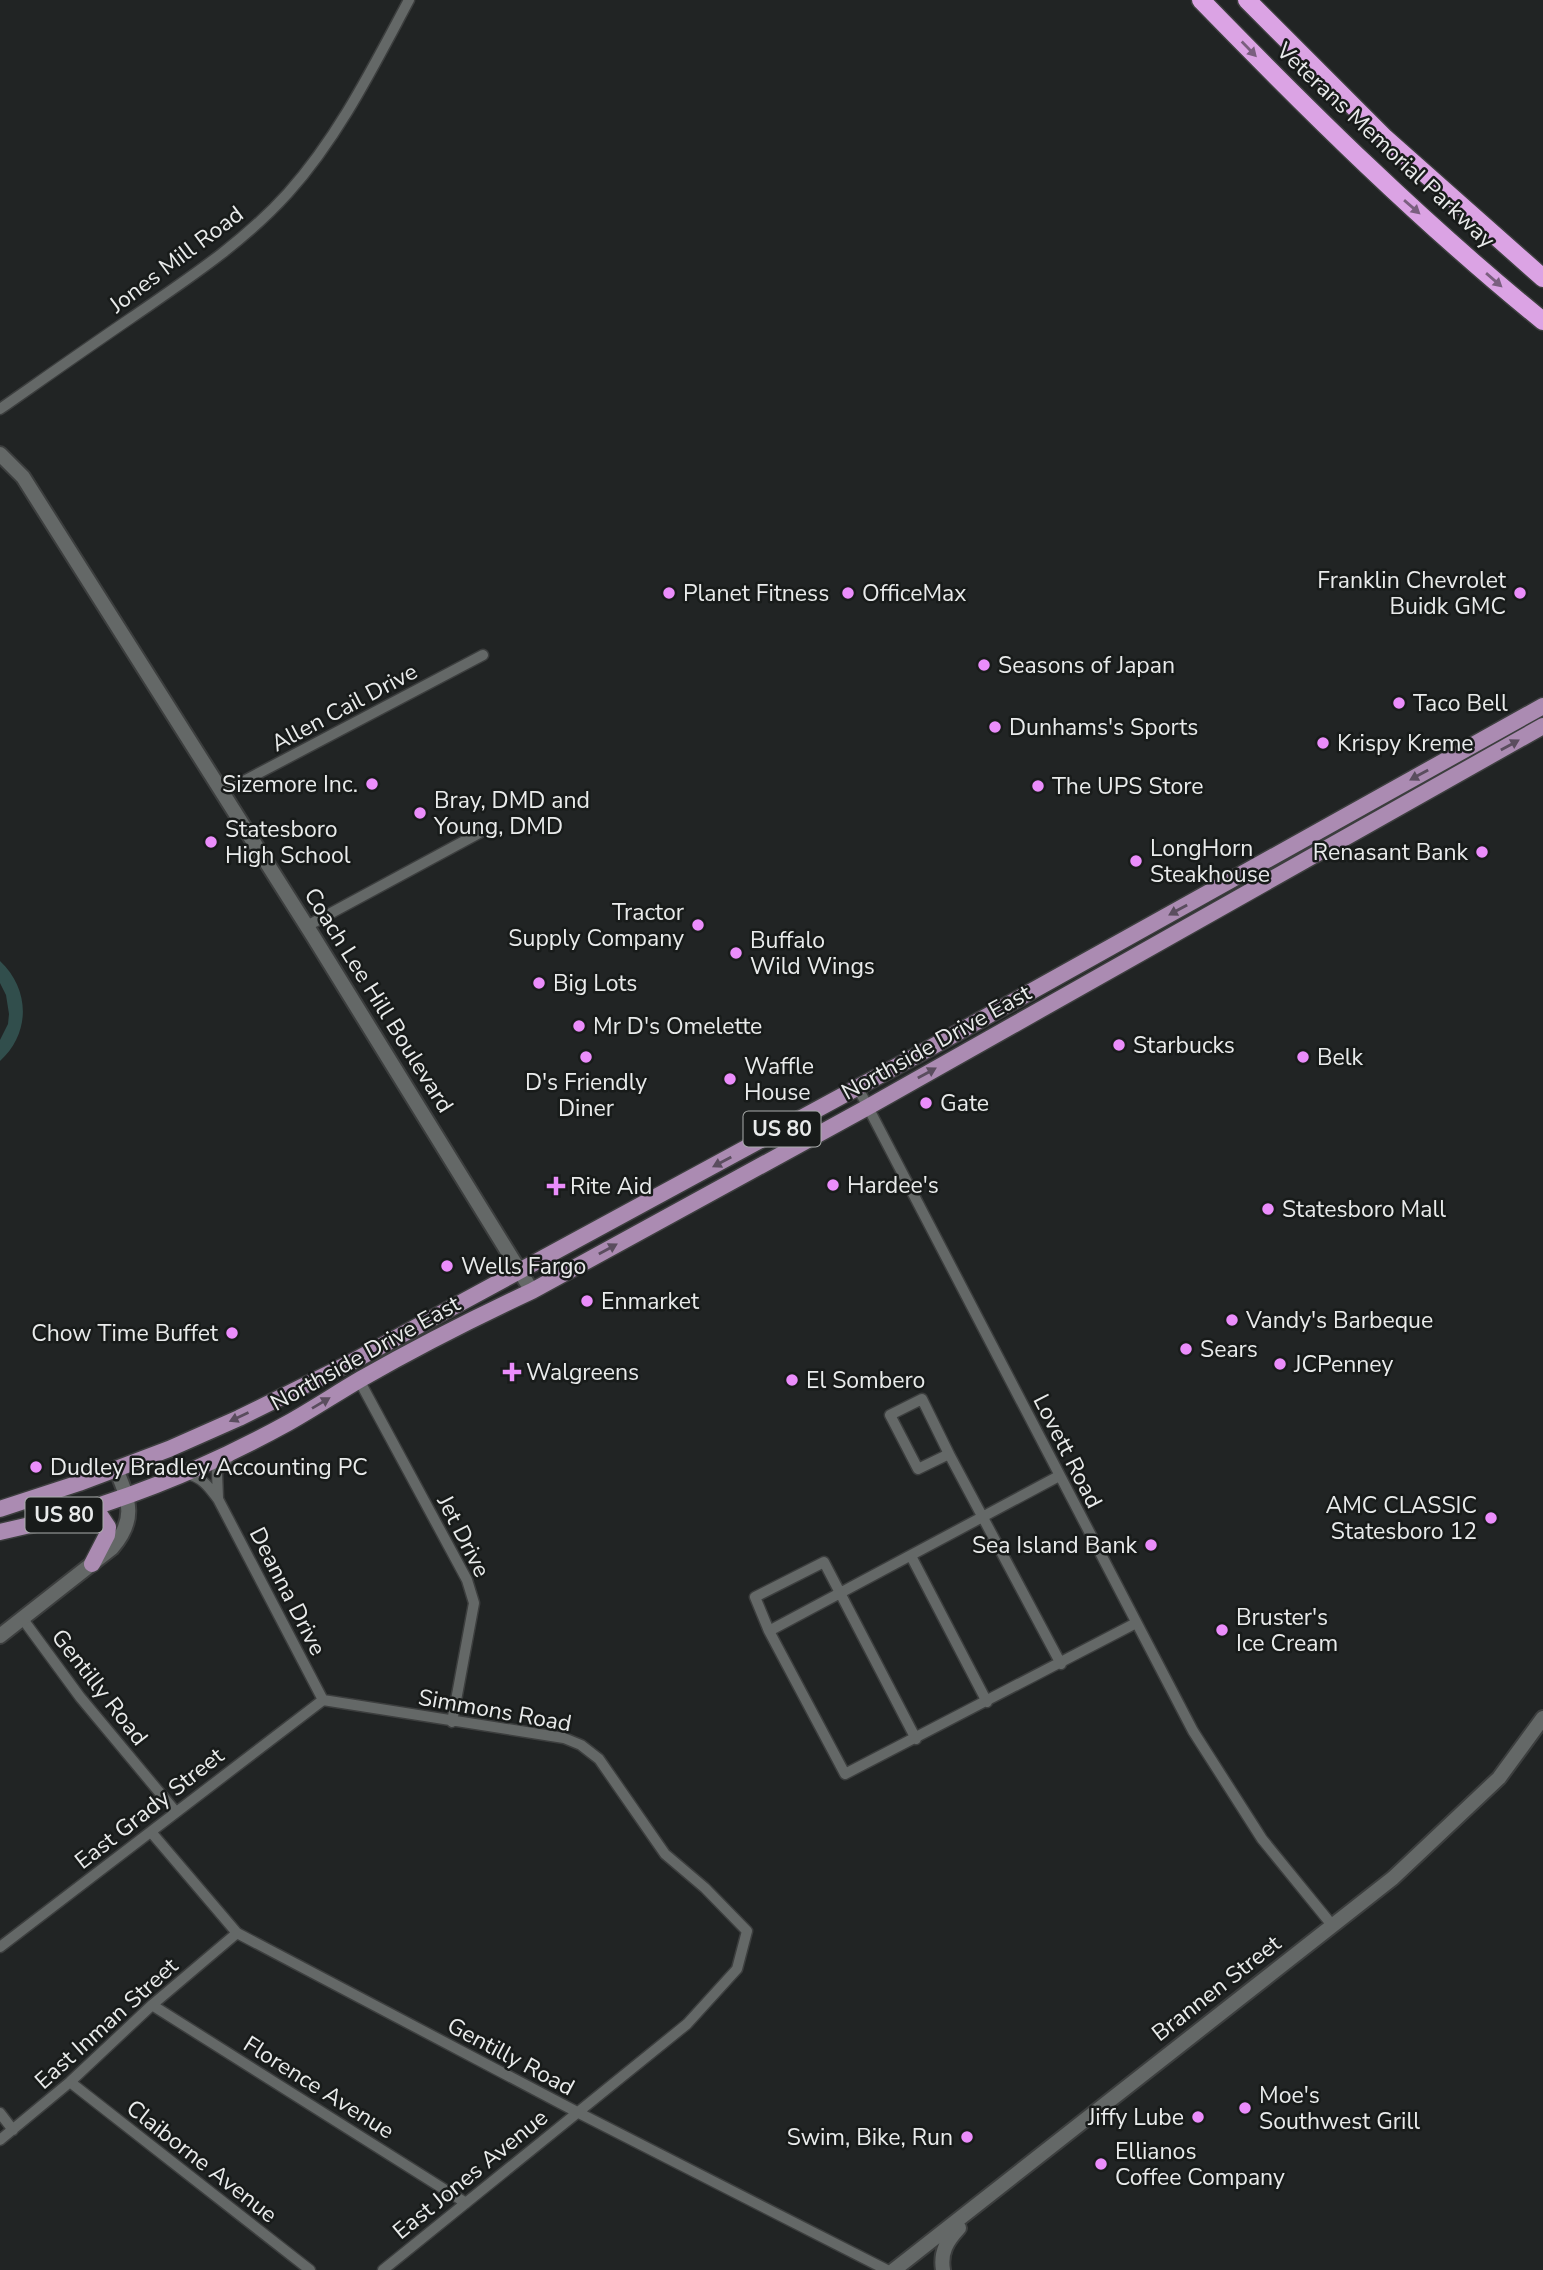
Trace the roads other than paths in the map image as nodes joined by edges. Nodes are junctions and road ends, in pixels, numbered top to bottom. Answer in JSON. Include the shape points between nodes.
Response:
{"nodes":[{"id":1,"x":409,"y":0,"type":"edge"},
{"id":2,"x":1201,"y":0,"type":"edge"},
{"id":3,"x":1247,"y":0,"type":"edge"},
{"id":4,"x":1543,"y":278,"type":"edge"},
{"id":5,"x":1543,"y":321,"type":"edge"},
{"id":6,"x":0,"y":409,"type":"edge"},
{"id":7,"x":0,"y":454,"type":"edge"},
{"id":8,"x":483,"y":655,"type":"dead end"},
{"id":9,"x":1543,"y":706,"type":"edge"},
{"id":10,"x":1543,"y":726,"type":"edge"},
{"id":11,"x":223,"y":792,"type":"junction"},
{"id":12,"x":481,"y":832,"type":"dead end"},
{"id":13,"x":307,"y":926,"type":"junction"},
{"id":14,"x":858,"y":1088,"type":"junction"},
{"id":15,"x":868,"y":1107,"type":"junction"},
{"id":16,"x":520,"y":1270,"type":"junction"},
{"id":17,"x":532,"y":1291,"type":"junction"},
{"id":18,"x":359,"y":1380,"type":"junction"},
{"id":19,"x":239,"y":1447,"type":"junction"},
{"id":20,"x":949,"y":1454,"type":"junction"},
{"id":21,"x":116,"y":1469,"type":"junction"},
{"id":22,"x":183,"y":1473,"type":"junction"},
{"id":23,"x":1059,"y":1476,"type":"junction"},
{"id":24,"x":127,"y":1494,"type":"junction"},
{"id":25,"x":218,"y":1499,"type":"junction"},
{"id":26,"x":0,"y":1509,"type":"edge"},
{"id":27,"x":80,"y":1510,"type":"junction"},
{"id":28,"x":983,"y":1518,"type":"junction"},
{"id":29,"x":0,"y":1532,"type":"edge"},
{"id":30,"x":911,"y":1556,"type":"junction"},
{"id":31,"x":92,"y":1564,"type":"junction"},
{"id":32,"x":840,"y":1593,"type":"junction"},
{"id":33,"x":22,"y":1618,"type":"junction"},
{"id":34,"x":1136,"y":1623,"type":"junction"},
{"id":35,"x":769,"y":1631,"type":"junction"},
{"id":36,"x":0,"y":1636,"type":"edge"},
{"id":37,"x":1060,"y":1664,"type":"junction"},
{"id":38,"x":323,"y":1700,"type":"junction"},
{"id":39,"x":987,"y":1702,"type":"junction"},
{"id":40,"x":1543,"y":1718,"type":"edge"},
{"id":41,"x":452,"y":1722,"type":"junction"},
{"id":42,"x":916,"y":1739,"type":"junction"},
{"id":43,"x":175,"y":1811,"type":"junction"},
{"id":44,"x":151,"y":1832,"type":"junction"},
{"id":45,"x":1332,"y":1925,"type":"junction"},
{"id":46,"x":237,"y":1933,"type":"junction"},
{"id":47,"x":0,"y":1947,"type":"edge"},
{"id":48,"x":737,"y":1969,"type":"joint"},
{"id":49,"x":152,"y":2005,"type":"junction"},
{"id":50,"x":70,"y":2082,"type":"junction"},
{"id":51,"x":577,"y":2112,"type":"junction"},
{"id":52,"x":0,"y":2113,"type":"edge"},
{"id":53,"x":13,"y":2130,"type":"junction"},
{"id":54,"x":0,"y":2140,"type":"edge"},
{"id":55,"x":466,"y":2203,"type":"junction"},
{"id":56,"x":980,"y":2203,"type":"junction"},
{"id":57,"x":310,"y":2270,"type":"edge"},
{"id":58,"x":383,"y":2270,"type":"edge"},
{"id":59,"x":887,"y":2270,"type":"edge"},
{"id":60,"x":894,"y":2270,"type":"edge"},
{"id":61,"x":943,"y":2270,"type":"edge"}],
"edges":[{"from":1,"to":6,"type":"street","name":"Jones Mill Road","via":[[340,125],[287,195],[200,271]]},
{"from":2,"to":5,"type":"highway","name":"Veterans Memorial Parkway","one_way":true,"via":[[1392,190]]},
{"from":3,"to":4,"type":"highway","name":"Veterans Memorial Parkway","via":[[1385,138]]},
{"from":7,"to":11,"type":"street","name":"Coach Lee Hill Boulevard","via":[[23,477]]},
{"from":8,"to":11,"type":"street","name":"Allen Cail Drive"},
{"from":9,"to":14,"type":"main road","name":"Northside Drive East","number":"US 80","one_way":true},
{"from":15,"to":10,"type":"main road","name":"Northside Drive East","number":"US 80","one_way":true},
{"from":11,"to":13,"type":"street","name":"Coach Lee Hill Boulevard"},
{"from":12,"to":13,"type":"street"},
{"from":13,"to":16,"type":"street","name":"Coach Lee Hill Boulevard"},
{"from":14,"to":15,"type":"street","name":"Lovett Road"},
{"from":14,"to":16,"type":"main road","name":"Northside Drive East","number":"US 80","one_way":true},
{"from":17,"to":15,"type":"main road","name":"Northside Drive East","number":"US 80","one_way":true},
{"from":15,"to":23,"type":"street","name":"Lovett Road"},
{"from":16,"to":17,"type":"street","name":"Coach Lee Hill Boulevard"},
{"from":16,"to":21,"type":"main road","name":"Northside Drive East","number":"US 80","one_way":true,"via":[[276,1400]]},
{"from":17,"to":18,"type":"main road","name":"Northside Drive East","number":"US 80"},
{"from":19,"to":18,"type":"main road","name":"Northside Drive East","number":"US 80","one_way":true},
{"from":18,"to":41,"type":"street","name":"Jet Drive","via":[[467,1580],[474,1602]]},
{"from":19,"to":22,"type":"main road","name":"Northside Drive East","number":"US 80"},
{"from":19,"to":25,"type":"street","via":[[217,1472]]},
{"from":20,"to":20,"type":"street","via":[[922,1399],[890,1415],[918,1469]]},
{"from":20,"to":28,"type":"street"},
{"from":21,"to":24,"type":"street"},
{"from":21,"to":26,"type":"main road","name":"Northside Drive East","number":"US 80"},
{"from":22,"to":24,"type":"main road","name":"Northside Drive East","number":"US 80"},
{"from":22,"to":25,"type":"street","name":"Deanna Drive","via":[[204,1481]]},
{"from":23,"to":28,"type":"street"},
{"from":23,"to":34,"type":"street","name":"Lovett Road"},
{"from":24,"to":27,"type":"main road","name":"Northside Drive East","number":"US 80"},
{"from":24,"to":31,"type":"street","via":[[124,1531]]},
{"from":25,"to":38,"type":"street","name":"Deanna Drive"},
{"from":27,"to":29,"type":"main road","name":"Northside Drive East","number":"US 80"},
{"from":27,"to":31,"type":"main road","via":[[100,1515],[108,1527]]},
{"from":28,"to":30,"type":"street"},
{"from":28,"to":37,"type":"street"},
{"from":30,"to":32,"type":"street"},
{"from":30,"to":39,"type":"street"},
{"from":31,"to":33,"type":"street"},
{"from":32,"to":35,"type":"street"},
{"from":32,"to":35,"type":"street","via":[[824,1562],[755,1597]]},
{"from":32,"to":42,"type":"street"},
{"from":33,"to":36,"type":"street"},
{"from":33,"to":43,"type":"street","name":"Gentilly Road","via":[[80,1697]]},
{"from":34,"to":37,"type":"street"},
{"from":34,"to":45,"type":"street","name":"Lovett Road","via":[[1221,1778],[1262,1839]]},
{"from":35,"to":42,"type":"street","via":[[845,1774]]},
{"from":37,"to":39,"type":"street"},
{"from":38,"to":41,"type":"street","name":"Simmons Road"},
{"from":38,"to":43,"type":"street","name":"East Grady Street"},
{"from":39,"to":42,"type":"street"},
{"from":40,"to":45,"type":"street","name":"Brannen Street","via":[[1499,1779],[1393,1878]]},
{"from":41,"to":48,"type":"street","name":"Simmons Road","via":[[564,1738],[599,1759],[665,1854],[747,1931]]},
{"from":43,"to":44,"type":"street","name":"East Grady Street"},
{"from":44,"to":46,"type":"street","name":"Gentilly Road"},
{"from":44,"to":47,"type":"street","name":"East Grady Street"},
{"from":45,"to":56,"type":"street","name":"Brannen Street"},
{"from":46,"to":49,"type":"street","name":"East Inman Street"},
{"from":46,"to":51,"type":"street","name":"Gentilly Road"},
{"from":48,"to":51,"type":"street","name":"East Jones Avenue","via":[[687,2024]]},
{"from":49,"to":50,"type":"street","name":"East Inman Street"},
{"from":49,"to":55,"type":"street","name":"Florence Avenue"},
{"from":50,"to":53,"type":"street","name":"East Inman Street"},
{"from":50,"to":57,"type":"street","name":"Claiborne Avenue"},
{"from":51,"to":55,"type":"street","name":"East Jones Avenue"},
{"from":51,"to":59,"type":"street","name":"Gentilly Road"},
{"from":52,"to":53,"type":"street"},
{"from":53,"to":54,"type":"street","name":"East Inman Street"},
{"from":55,"to":58,"type":"street","name":"East Jones Avenue"},
{"from":56,"to":60,"type":"street","name":"Brannen Street"},
{"from":56,"to":61,"type":"street","via":[[947,2241]]}]}
